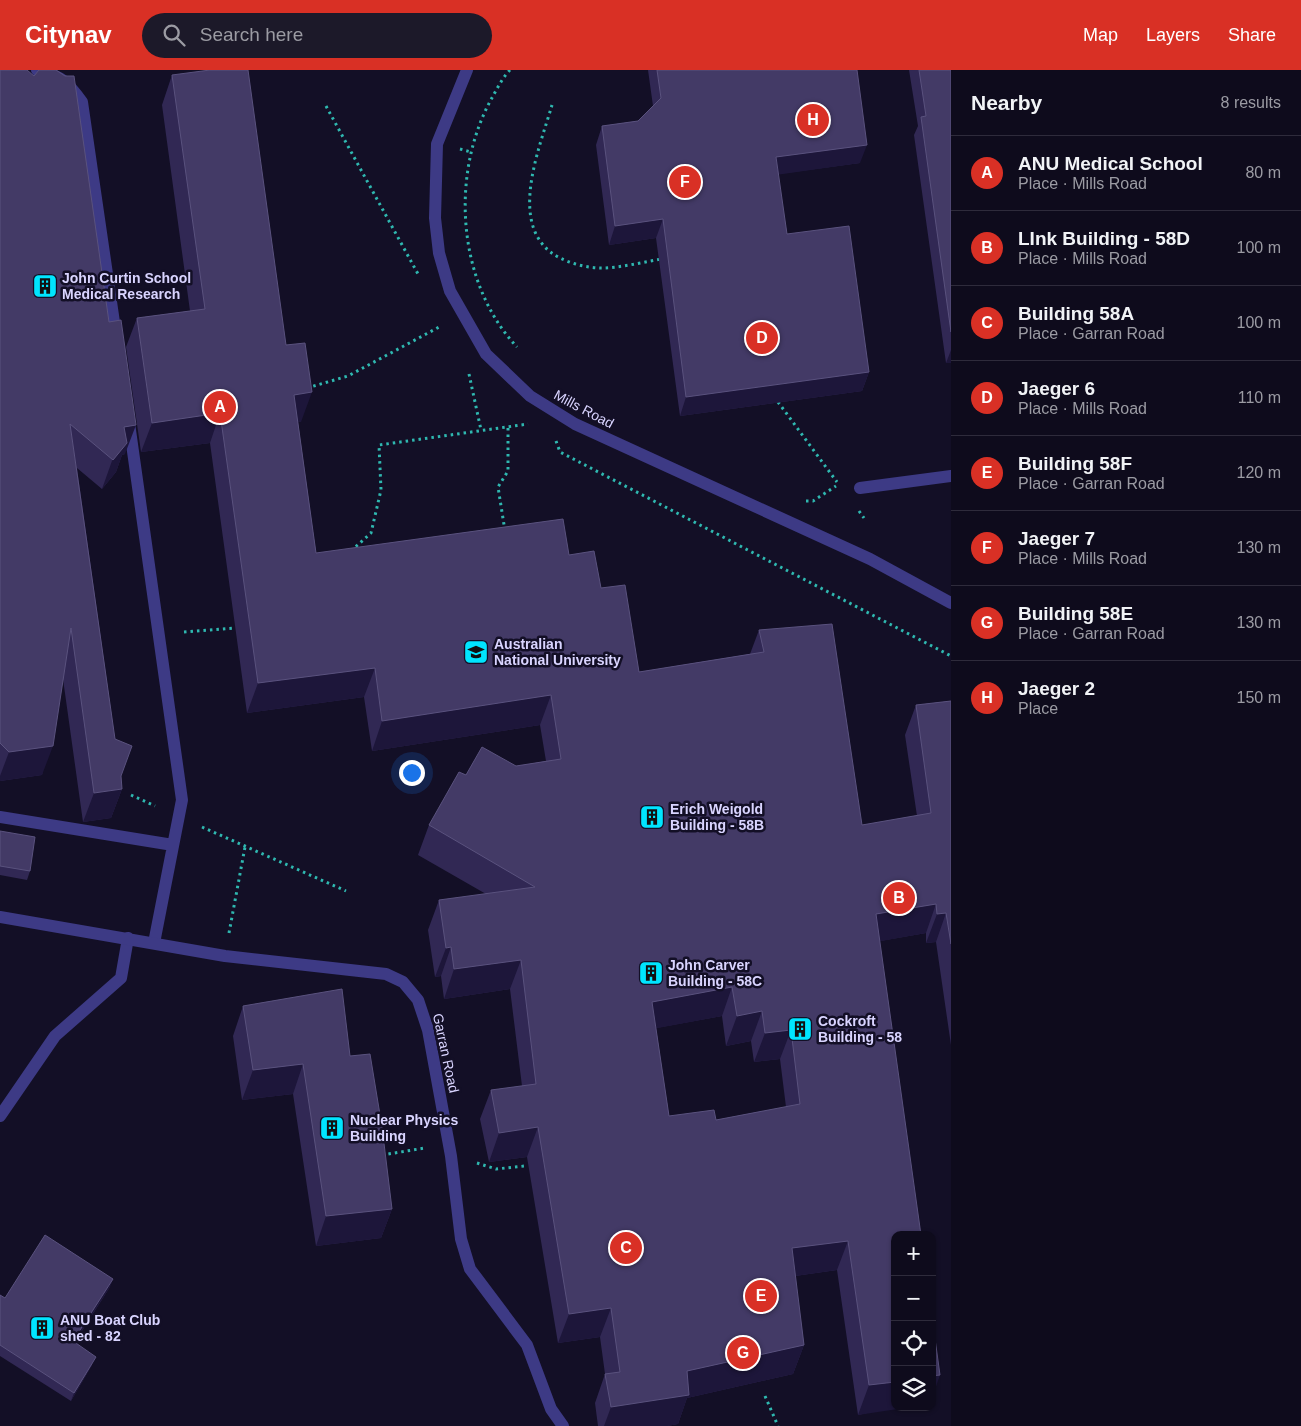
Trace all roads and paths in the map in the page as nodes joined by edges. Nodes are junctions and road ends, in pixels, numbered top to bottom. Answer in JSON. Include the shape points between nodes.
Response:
{"nodes":[{"id":1,"x":37,"y":70,"type":"edge"},
{"id":2,"x":467,"y":70,"type":"edge"},
{"id":3,"x":510,"y":70,"type":"edge"},
{"id":4,"x":552,"y":105,"type":"dead end"},
{"id":5,"x":326,"y":106,"type":"dead end"},
{"id":6,"x":669,"y":258,"type":"edge"},
{"id":7,"x":420,"y":278,"type":"dead end"},
{"id":8,"x":445,"y":324,"type":"dead end"},
{"id":9,"x":118,"y":345,"type":"edge"},
{"id":10,"x":519,"y":349,"type":"dead end"},
{"id":11,"x":468,"y":366,"type":"dead end"},
{"id":12,"x":305,"y":389,"type":"edge"},
{"id":13,"x":778,"y":402,"type":"edge"},
{"id":14,"x":127,"y":414,"type":"edge"},
{"id":15,"x":508,"y":426,"type":"junction"},
{"id":16,"x":536,"y":427,"type":"dead end"},
{"id":17,"x":481,"y":430,"type":"junction"},
{"id":18,"x":555,"y":439,"type":"dead end"},
{"id":19,"x":951,"y":476,"type":"edge"},
{"id":20,"x":860,"y":488,"type":"dead end"},
{"id":21,"x":802,"y":502,"type":"dead end"},
{"id":22,"x":854,"y":505,"type":"dead end"},
{"id":23,"x":864,"y":518,"type":"dead end"},
{"id":24,"x":506,"y":534,"type":"edge"},
{"id":25,"x":344,"y":556,"type":"edge"},
{"id":26,"x":951,"y":603,"type":"edge"},
{"id":27,"x":235,"y":628,"type":"dead end"},
{"id":28,"x":182,"y":632,"type":"dead end"},
{"id":29,"x":951,"y":656,"type":"edge"},
{"id":30,"x":131,"y":795,"type":"dead end"},
{"id":31,"x":0,"y":817,"type":"edge"},
{"id":32,"x":179,"y":817,"type":"junction"},
{"id":33,"x":173,"y":845,"type":"junction"},
{"id":34,"x":346,"y":892,"type":"dead end"},
{"id":35,"x":0,"y":917,"type":"edge"},
{"id":36,"x":128,"y":938,"type":"junction"},
{"id":37,"x":154,"y":943,"type":"junction"},
{"id":38,"x":0,"y":1116,"type":"edge"},
{"id":39,"x":765,"y":1396,"type":"dead end"},
{"id":40,"x":563,"y":1426,"type":"edge"},
{"id":41,"x":778,"y":1426,"type":"edge"}],
"edges":[{"from":1,"to":9,"type":"street","via":[[58,75],[82,102]]},
{"from":2,"to":26,"type":"street","name":"Mills Road","via":[[438,144],[435,218],[439,253],[450,291],[486,354],[530,396],[575,424],[870,559]]},
{"from":3,"to":10,"type":"path","via":[[486,108],[473,142],[465,209],[469,248],[479,281],[494,314]]},
{"from":4,"to":6,"type":"path","via":[[530,188],[530,218],[537,238],[552,254],[569,263],[601,268]]},
{"from":5,"to":7,"type":"path"},
{"from":8,"to":12,"type":"path","via":[[348,376]]},
{"from":11,"to":17,"type":"path"},
{"from":13,"to":21,"type":"path","via":[[839,484],[813,501]]},
{"from":14,"to":32,"type":"street","via":[[182,800]]},
{"from":15,"to":16,"type":"path","via":[[524,424]]},
{"from":15,"to":17,"type":"path"},
{"from":15,"to":24,"type":"path","via":[[508,471],[498,487]]},
{"from":17,"to":25,"type":"path","via":[[379,445],[381,490],[371,533]]},
{"from":18,"to":29,"type":"path","via":[[560,452]]},
{"from":19,"to":20,"type":"street"},
{"from":22,"to":23,"type":"path"},
{"from":27,"to":28,"type":"path"},
{"from":30,"to":32,"type":"path"},
{"from":31,"to":33,"type":"street"},
{"from":32,"to":33,"type":"street"},
{"from":32,"to":34,"type":"path"},
{"from":33,"to":37,"type":"street"},
{"from":35,"to":36,"type":"street","name":"Garran Road"},
{"from":36,"to":37,"type":"street","name":"Garran Road"},
{"from":36,"to":38,"type":"street","via":[[120,978],[56,1036]]},
{"from":37,"to":40,"type":"street","name":"Garran Road","via":[[225,956],[386,974],[403,982],[418,1000],[428,1030],[451,1156],[461,1239],[470,1269],[527,1344],[551,1409]]},
{"from":39,"to":41,"type":"path"}]}
